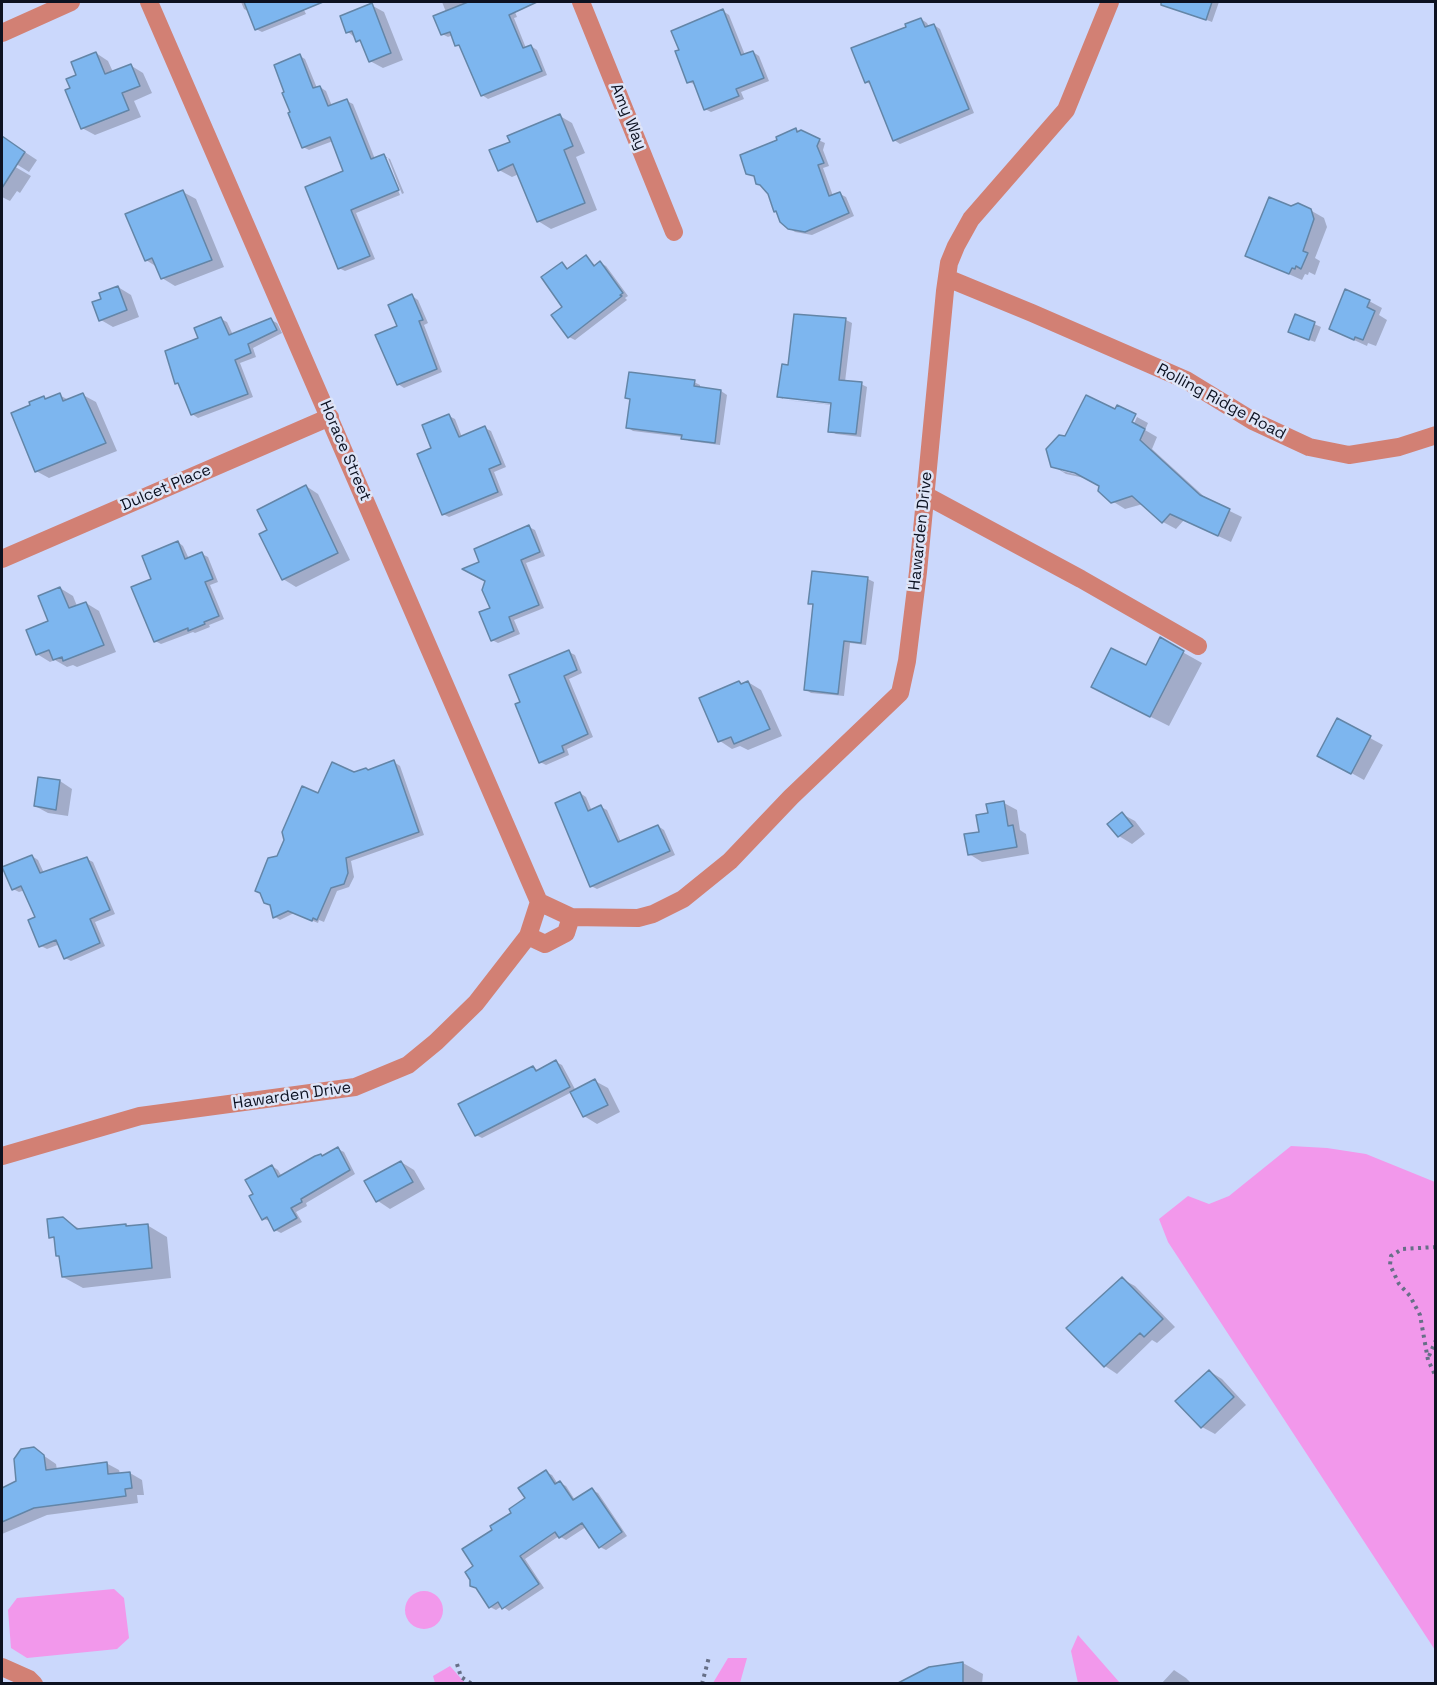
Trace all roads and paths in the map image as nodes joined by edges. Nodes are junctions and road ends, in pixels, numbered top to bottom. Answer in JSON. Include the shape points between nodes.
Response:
{"nodes":[{"id":1,"x":71,"y":2,"type":"edge"},
{"id":2,"x":149,"y":2,"type":"edge"},
{"id":3,"x":581,"y":2,"type":"edge"},
{"id":4,"x":1110,"y":2,"type":"edge"},
{"id":5,"x":2,"y":33,"type":"edge"},
{"id":6,"x":674,"y":232,"type":"dead end"},
{"id":7,"x":946,"y":278,"type":"junction"},
{"id":8,"x":330,"y":417,"type":"junction"},
{"id":9,"x":1436,"y":435,"type":"edge"},
{"id":10,"x":925,"y":495,"type":"junction"},
{"id":11,"x":2,"y":559,"type":"edge"},
{"id":12,"x":1198,"y":646,"type":"dead end"},
{"id":13,"x":539,"y":902,"type":"junction"},
{"id":14,"x":571,"y":916,"type":"junction"},
{"id":15,"x":528,"y":936,"type":"junction"},
{"id":16,"x":2,"y":1156,"type":"edge"},
{"id":17,"x":1436,"y":1246,"type":"edge"},
{"id":18,"x":1436,"y":1340,"type":"edge"},
{"id":19,"x":1428,"y":1360,"type":"junction"},
{"id":20,"x":1436,"y":1377,"type":"edge"},
{"id":21,"x":708,"y":1657,"type":"dead end"},
{"id":22,"x":457,"y":1664,"type":"dead end"},
{"id":23,"x":2,"y":1667,"type":"edge"},
{"id":24,"x":34,"y":1683,"type":"edge"},
{"id":25,"x":472,"y":1683,"type":"edge"},
{"id":26,"x":702,"y":1683,"type":"edge"}],
"edges":[{"from":1,"to":5,"type":"street"},
{"from":2,"to":8,"type":"street","name":"Horace Street"},
{"from":3,"to":6,"type":"street","name":"Amy Way"},
{"from":4,"to":7,"type":"street","name":"Hawarden Drive","via":[[1066,110],[971,219],[956,246]]},
{"from":7,"to":9,"type":"street","name":"Rolling Ridge Road","via":[[1186,380],[1253,421],[1309,447],[1349,454],[1399,447]]},
{"from":7,"to":10,"type":"street","name":"Hawarden Drive"},
{"from":8,"to":11,"type":"street","name":"Dulcet Place"},
{"from":8,"to":13,"type":"street","name":"Horace Street"},
{"from":10,"to":12,"type":"street"},
{"from":10,"to":14,"type":"street","name":"Hawarden Drive","via":[[907,662],[900,693],[730,861],[683,899],[638,918]]},
{"from":13,"to":14,"type":"street","name":"Hawarden Drive"},
{"from":13,"to":15,"type":"street","name":"Hawarden Drive"},
{"from":14,"to":15,"type":"street","via":[[566,933],[545,944]]},
{"from":15,"to":16,"type":"street","name":"Hawarden Drive","via":[[468,1011],[436,1042],[408,1065],[356,1088],[140,1116]]},
{"from":17,"to":19,"type":"path","via":[[1402,1249],[1391,1256],[1390,1265],[1420,1315]]},
{"from":18,"to":19,"type":"path"},
{"from":19,"to":20,"type":"path"},
{"from":21,"to":26,"type":"path"},
{"from":22,"to":25,"type":"path","via":[[461,1677]]},
{"from":23,"to":24,"type":"street"}]}
